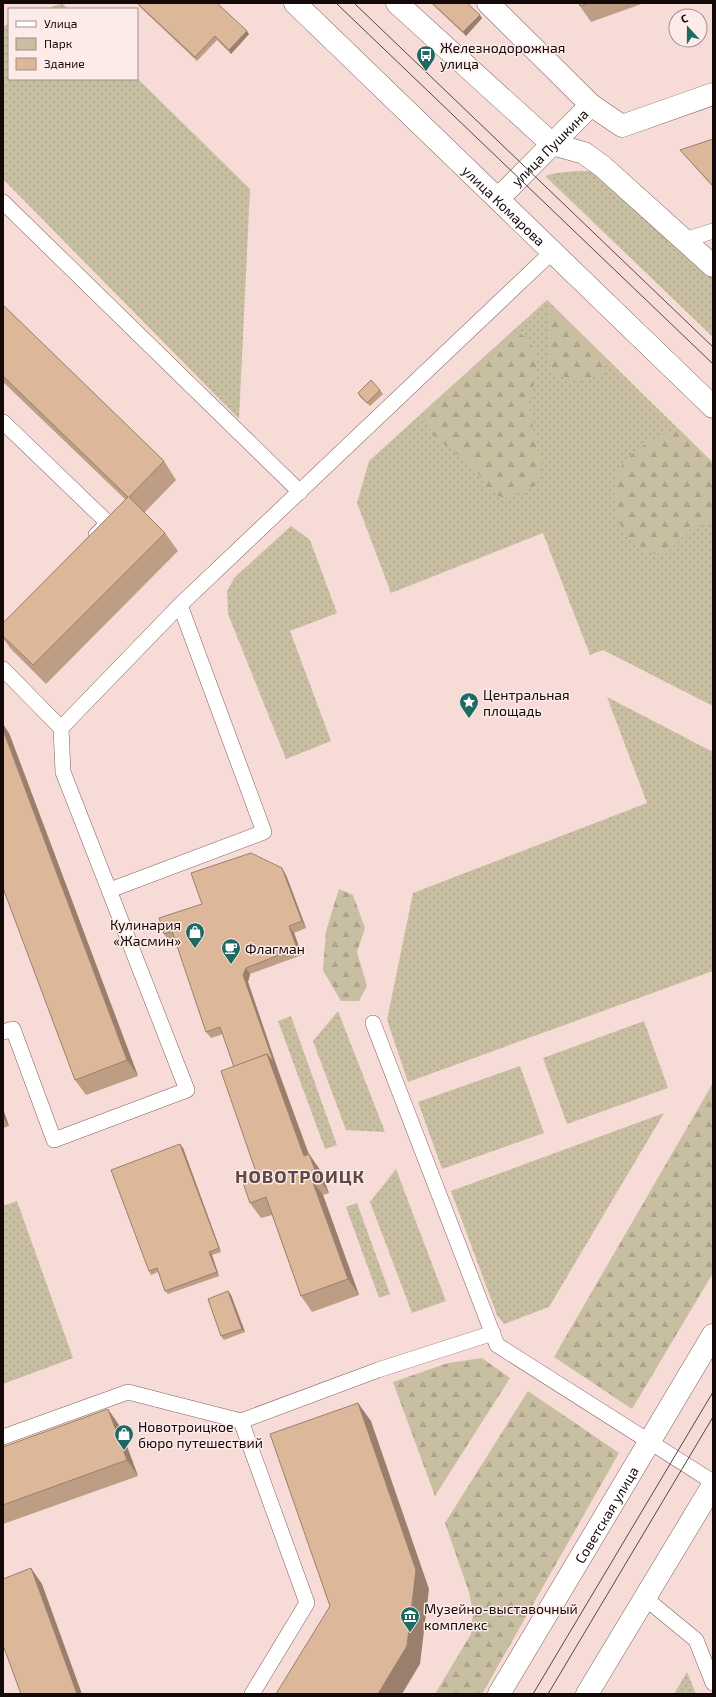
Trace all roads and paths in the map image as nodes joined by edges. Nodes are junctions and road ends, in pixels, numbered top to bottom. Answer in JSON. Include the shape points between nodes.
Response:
{"nodes":[{"id":1,"x":295,"y":3,"type":"edge"},
{"id":2,"x":397,"y":3,"type":"edge"},
{"id":3,"x":488,"y":3,"type":"edge"},
{"id":4,"x":713,"y":94,"type":"edge"},
{"id":5,"x":591,"y":105,"type":"junction"},
{"id":6,"x":552,"y":144,"type":"junction"},
{"id":7,"x":498,"y":199,"type":"junction"},
{"id":8,"x":3,"y":202,"type":"edge"},
{"id":9,"x":713,"y":231,"type":"edge"},
{"id":10,"x":685,"y":240,"type":"junction"},
{"id":11,"x":552,"y":252,"type":"junction"},
{"id":12,"x":713,"y":266,"type":"edge"},
{"id":13,"x":713,"y":407,"type":"edge"},
{"id":14,"x":3,"y":422,"type":"edge"},
{"id":15,"x":300,"y":492,"type":"junction"},
{"id":16,"x":86,"y":545,"type":"edge"},
{"id":17,"x":180,"y":605,"type":"junction"},
{"id":18,"x":3,"y":669,"type":"edge"},
{"id":19,"x":61,"y":728,"type":"junction"},
{"id":20,"x":110,"y":890,"type":"junction"},
{"id":21,"x":373,"y":1023,"type":"dead end"},
{"id":22,"x":3,"y":1032,"type":"edge"},
{"id":23,"x":492,"y":1333,"type":"junction"},
{"id":24,"x":713,"y":1335,"type":"edge"},
{"id":25,"x":240,"y":1421,"type":"junction"},
{"id":26,"x":3,"y":1438,"type":"edge"},
{"id":27,"x":649,"y":1441,"type":"junction"},
{"id":28,"x":713,"y":1483,"type":"edge"},
{"id":29,"x":645,"y":1598,"type":"junction"},
{"id":30,"x":713,"y":1683,"type":"edge"},
{"id":31,"x":252,"y":1694,"type":"edge"},
{"id":32,"x":499,"y":1694,"type":"edge"},
{"id":33,"x":587,"y":1694,"type":"edge"}],
"edges":[{"from":1,"to":7,"type":"main road","name":"улица Комарова"},
{"from":2,"to":6,"type":"main road"},
{"from":3,"to":5,"type":"main road"},
{"from":4,"to":5,"type":"main road","name":"улица Пушкина","via":[[622,126]]},
{"from":5,"to":6,"type":"main road","name":"улица Пушкина"},
{"from":6,"to":7,"type":"main road","name":"улица Пушкина"},
{"from":6,"to":10,"type":"main road","via":[[584,153]]},
{"from":7,"to":11,"type":"main road","name":"улица Комарова"},
{"from":8,"to":15,"type":"lane"},
{"from":9,"to":10,"type":"lane"},
{"from":10,"to":12,"type":"main road"},
{"from":11,"to":13,"type":"main road","name":"улица Комарова"},
{"from":11,"to":15,"type":"lane"},
{"from":14,"to":16,"type":"lane","via":[[108,523]]},
{"from":15,"to":17,"type":"lane"},
{"from":17,"to":19,"type":"lane"},
{"from":17,"to":20,"type":"lane","via":[[264,832]]},
{"from":18,"to":19,"type":"lane"},
{"from":19,"to":20,"type":"lane","via":[[63,772]]},
{"from":20,"to":22,"type":"lane","via":[[187,1090],[54,1140],[13,1028]]},
{"from":21,"to":23,"type":"lane"},
{"from":23,"to":25,"type":"lane","via":[[378,1370]]},
{"from":23,"to":27,"type":"lane","via":[[497,1345]]},
{"from":24,"to":27,"type":"main road","name":"Советская улица"},
{"from":25,"to":26,"type":"lane","via":[[128,1392]]},
{"from":25,"to":31,"type":"lane","via":[[307,1603]]},
{"from":27,"to":28,"type":"lane"},
{"from":27,"to":32,"type":"main road","name":"Советская улица"},
{"from":28,"to":29,"type":"main road"},
{"from":29,"to":30,"type":"lane","via":[[696,1640]]},
{"from":29,"to":33,"type":"main road"}]}
